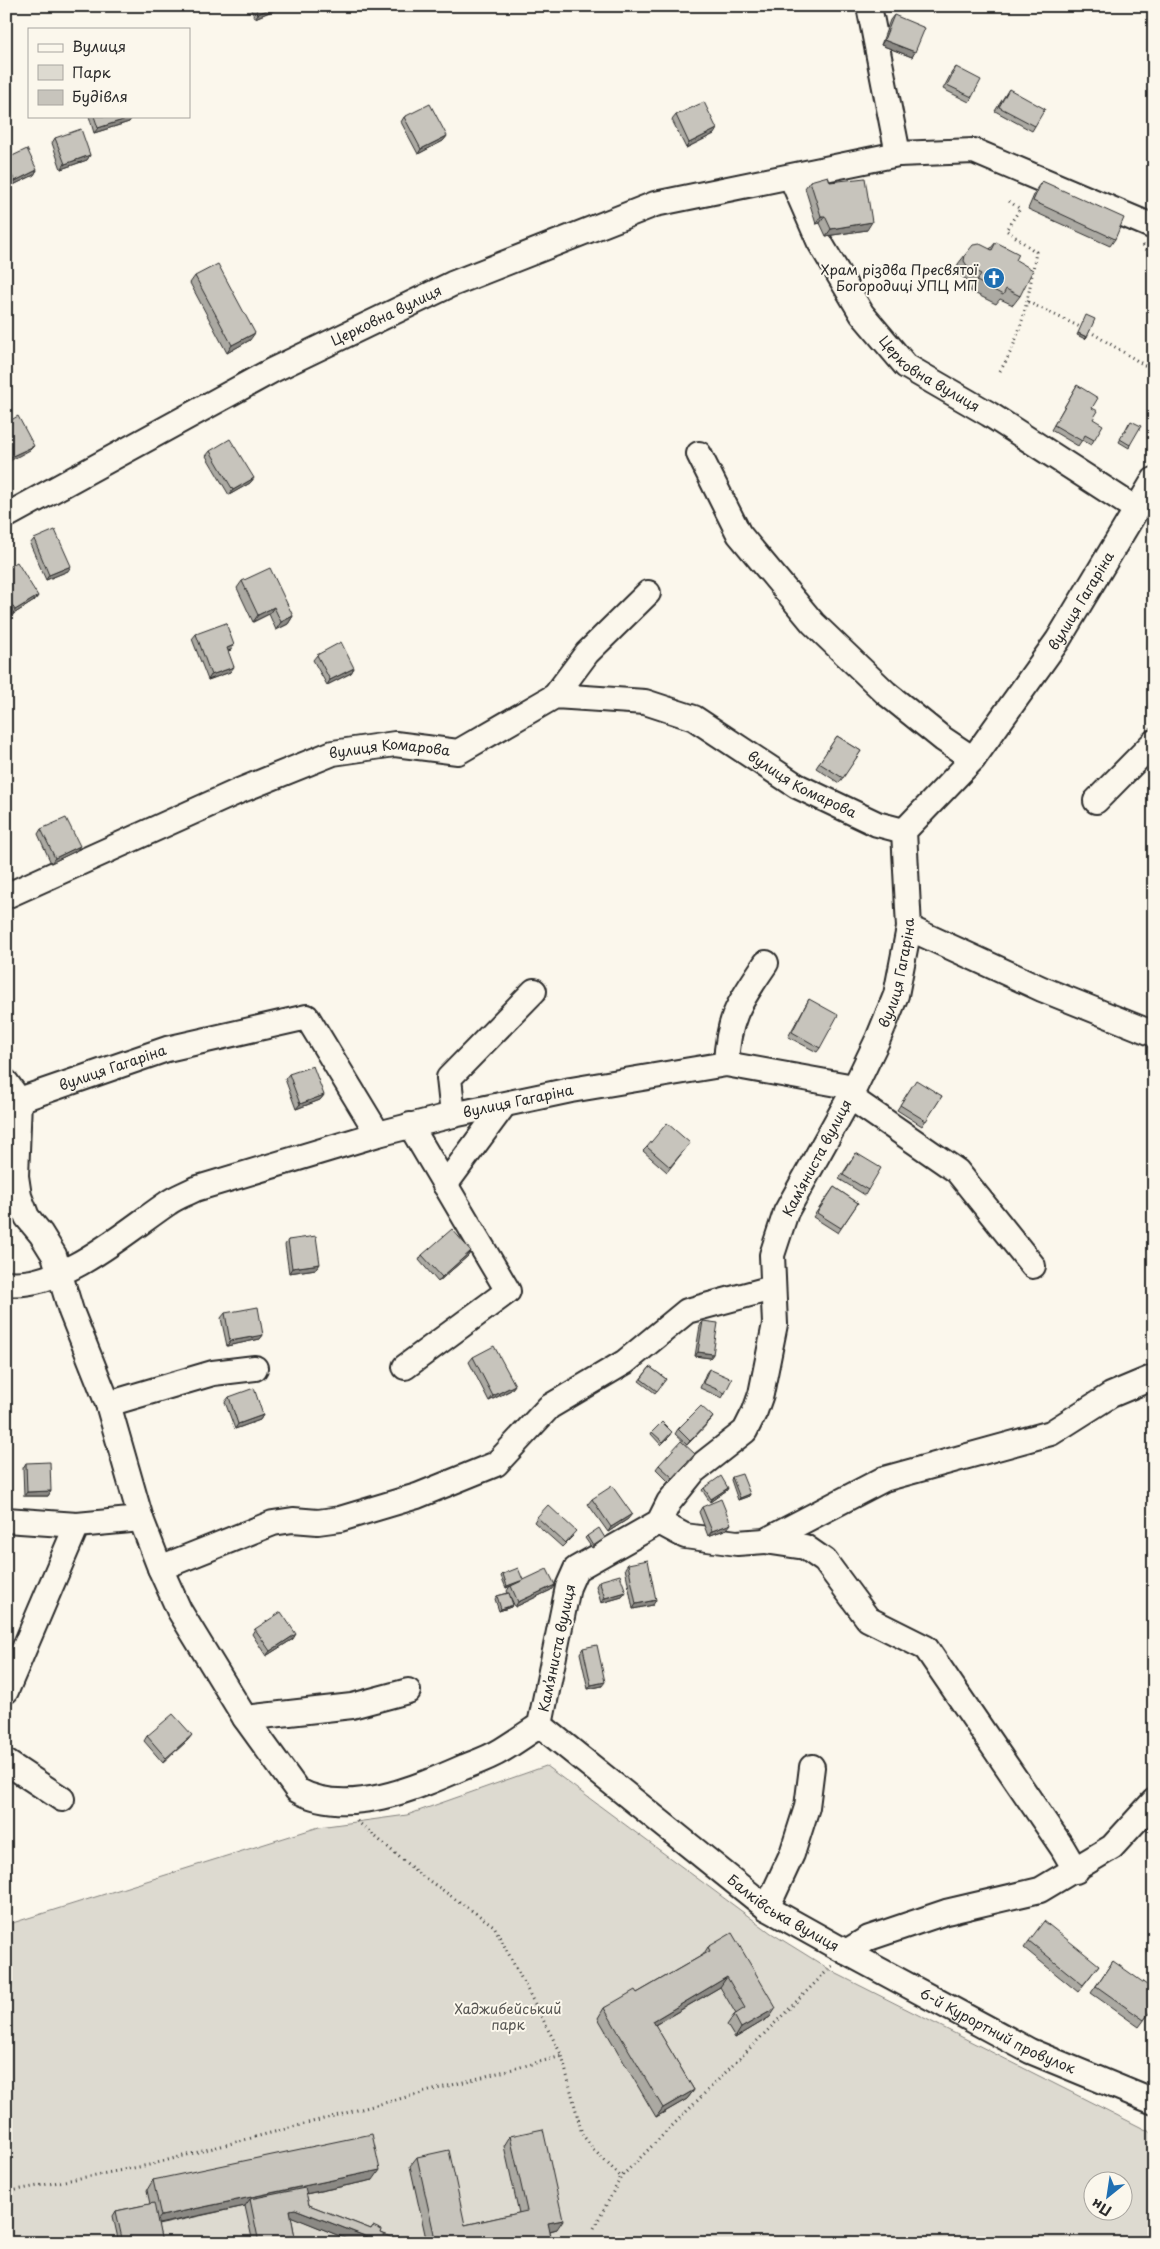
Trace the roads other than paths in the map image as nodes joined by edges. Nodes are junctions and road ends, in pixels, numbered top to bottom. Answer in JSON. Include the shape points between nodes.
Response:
{"nodes":[{"id":1,"x":869,"y":6,"type":"edge"},
{"id":2,"x":898,"y":154,"type":"junction"},
{"id":3,"x":791,"y":177,"type":"junction"},
{"id":4,"x":1154,"y":227,"type":"edge"},
{"id":5,"x":699,"y":454,"type":"dead end"},
{"id":6,"x":1154,"y":480,"type":"edge"},
{"id":7,"x":1136,"y":509,"type":"junction"},
{"id":8,"x":6,"y":516,"type":"edge"},
{"id":9,"x":648,"y":594,"type":"dead end"},
{"id":10,"x":555,"y":696,"type":"junction"},
{"id":11,"x":1154,"y":742,"type":"edge"},
{"id":12,"x":973,"y":759,"type":"junction"},
{"id":13,"x":1096,"y":801,"type":"dead end"},
{"id":14,"x":904,"y":832,"type":"junction"},
{"id":15,"x":6,"y":896,"type":"edge"},
{"id":16,"x":909,"y":928,"type":"junction"},
{"id":17,"x":766,"y":963,"type":"dead end"},
{"id":18,"x":534,"y":990,"type":"dead end"},
{"id":19,"x":1154,"y":1034,"type":"edge"},
{"id":20,"x":726,"y":1064,"type":"junction"},
{"id":21,"x":13,"y":1091,"type":"edge"},
{"id":22,"x":852,"y":1092,"type":"junction"},
{"id":23,"x":504,"y":1104,"type":"junction"},
{"id":24,"x":452,"y":1115,"type":"junction"},
{"id":25,"x":410,"y":1125,"type":"junction"},
{"id":26,"x":378,"y":1134,"type":"junction"},
{"id":27,"x":446,"y":1185,"type":"junction"},
{"id":28,"x":1033,"y":1266,"type":"dead end"},
{"id":29,"x":60,"y":1272,"type":"junction"},
{"id":30,"x":6,"y":1283,"type":"edge"},
{"id":31,"x":772,"y":1288,"type":"junction"},
{"id":32,"x":406,"y":1366,"type":"dead end"},
{"id":33,"x":255,"y":1368,"type":"dead end"},
{"id":34,"x":1154,"y":1376,"type":"edge"},
{"id":35,"x":108,"y":1404,"type":"junction"},
{"id":36,"x":141,"y":1519,"type":"junction"},
{"id":37,"x":6,"y":1520,"type":"edge"},
{"id":38,"x":660,"y":1522,"type":"junction"},
{"id":39,"x":77,"y":1525,"type":"junction"},
{"id":40,"x":765,"y":1541,"type":"junction"},
{"id":41,"x":160,"y":1568,"type":"junction"},
{"id":42,"x":6,"y":1691,"type":"edge"},
{"id":43,"x":408,"y":1691,"type":"dead end"},
{"id":44,"x":245,"y":1718,"type":"junction"},
{"id":45,"x":540,"y":1725,"type":"junction"},
{"id":46,"x":6,"y":1762,"type":"edge"},
{"id":47,"x":812,"y":1767,"type":"dead end"},
{"id":48,"x":62,"y":1799,"type":"dead end"},
{"id":49,"x":1154,"y":1801,"type":"edge"},
{"id":50,"x":1076,"y":1871,"type":"junction"},
{"id":51,"x":767,"y":1908,"type":"junction"},
{"id":52,"x":846,"y":1952,"type":"junction"},
{"id":53,"x":1154,"y":2102,"type":"edge"}],
"edges":[{"from":1,"to":2,"type":"street"},
{"from":2,"to":3,"type":"street","name":"Церковна вулиця"},
{"from":2,"to":4,"type":"street","name":"Церковна вулиця","via":[[974,152]]},
{"from":3,"to":7,"type":"street","name":"Церковна вулиця","via":[[819,241],[862,314],[906,366],[989,414]]},
{"from":3,"to":8,"type":"street","name":"Церковна вулиця","via":[[656,204],[452,284],[274,370]]},
{"from":5,"to":12,"type":"street","via":[[739,534],[814,623],[886,693]]},
{"from":6,"to":7,"type":"street","name":"вулиця Гагаріна"},
{"from":7,"to":12,"type":"street","name":"вулиця Гагаріна","via":[[1058,640]]},
{"from":9,"to":10,"type":"street","via":[[587,653]]},
{"from":10,"to":14,"type":"street","name":"вулиця Комарова","via":[[646,702],[694,718],[797,786],[877,824]]},
{"from":10,"to":15,"type":"street","name":"вулиця Комарова","via":[[458,752],[395,744],[333,753],[239,791]]},
{"from":11,"to":13,"type":"street"},
{"from":12,"to":14,"type":"street","name":"вулиця Гагаріна"},
{"from":14,"to":16,"type":"street","name":"вулиця Гагаріна"},
{"from":16,"to":19,"type":"street","via":[[1042,989]]},
{"from":16,"to":22,"type":"street","name":"вулиця Гагаріна","via":[[896,995]]},
{"from":17,"to":20,"type":"street","via":[[733,1014]]},
{"from":18,"to":24,"type":"street","via":[[449,1078]]},
{"from":20,"to":22,"type":"street","name":"вулиця Гагаріна"},
{"from":20,"to":23,"type":"street","name":"вулиця Гагаріна"},
{"from":21,"to":26,"type":"street","name":"вулиця Гагаріна","via":[[167,1049],[307,1016]]},
{"from":21,"to":29,"type":"street","name":"вулиця Гагаріна","via":[[19,1196],[27,1217],[54,1255]]},
{"from":22,"to":28,"type":"street","via":[[957,1171]]},
{"from":22,"to":31,"type":"street","name":"Камʼяниста вулиця","via":[[786,1212],[772,1255]]},
{"from":23,"to":24,"type":"street","name":"вулиця Гагаріна"},
{"from":23,"to":27,"type":"street"},
{"from":24,"to":25,"type":"street","name":"вулиця Гагаріна"},
{"from":25,"to":26,"type":"street","name":"вулиця Гагаріна"},
{"from":25,"to":27,"type":"street"},
{"from":26,"to":29,"type":"street","name":"вулиця Гагаріна","via":[[195,1189],[170,1201],[93,1256]]},
{"from":27,"to":32,"type":"street","via":[[508,1292]]},
{"from":29,"to":30,"type":"street","name":"вулиця Гагаріна","via":[[36,1282]]},
{"from":29,"to":35,"type":"street","name":"вулиця Гагаріна","via":[[71,1311]]},
{"from":31,"to":38,"type":"street","name":"Камʼяниста вулиця","via":[[775,1324],[761,1394],[745,1431],[694,1471],[669,1502]]},
{"from":31,"to":41,"type":"street","via":[[686,1310],[625,1362],[549,1407],[496,1464],[417,1496],[340,1519],[273,1523]]},
{"from":33,"to":35,"type":"street","via":[[213,1373]]},
{"from":34,"to":40,"type":"street","via":[[1111,1394],[1051,1433],[884,1479]]},
{"from":35,"to":36,"type":"street","name":"Камʼяниста вулиця"},
{"from":36,"to":39,"type":"street"},
{"from":36,"to":41,"type":"street","name":"Камʼяниста вулиця"},
{"from":37,"to":39,"type":"street"},
{"from":38,"to":40,"type":"street","via":[[685,1536],[736,1543]]},
{"from":38,"to":45,"type":"street","name":"Камʼяниста вулиця","via":[[576,1569],[568,1587]]},
{"from":39,"to":42,"type":"street"},
{"from":40,"to":50,"type":"street","via":[[805,1547],[825,1561],[868,1619],[926,1648]]},
{"from":41,"to":44,"type":"street","name":"Камʼяниста вулиця","via":[[178,1610]]},
{"from":43,"to":44,"type":"street","via":[[352,1706]]},
{"from":44,"to":45,"type":"street","name":"Камʼяниста вулиця","via":[[297,1790],[308,1797],[334,1801],[372,1799],[407,1790],[501,1751]]},
{"from":45,"to":51,"type":"street","name":"Балківська вулиця"},
{"from":46,"to":48,"type":"street"},
{"from":47,"to":51,"type":"street","via":[[806,1807],[792,1854]]},
{"from":49,"to":50,"type":"street","name":"Балківська вулиця","via":[[1112,1847]]},
{"from":50,"to":52,"type":"street","name":"Балківська вулиця","via":[[1040,1890],[946,1912],[869,1938]]},
{"from":51,"to":52,"type":"street","name":"Балківська вулиця"},
{"from":52,"to":53,"type":"street","name":"6-й Курортний провулок","via":[[1030,2051]]}]}
